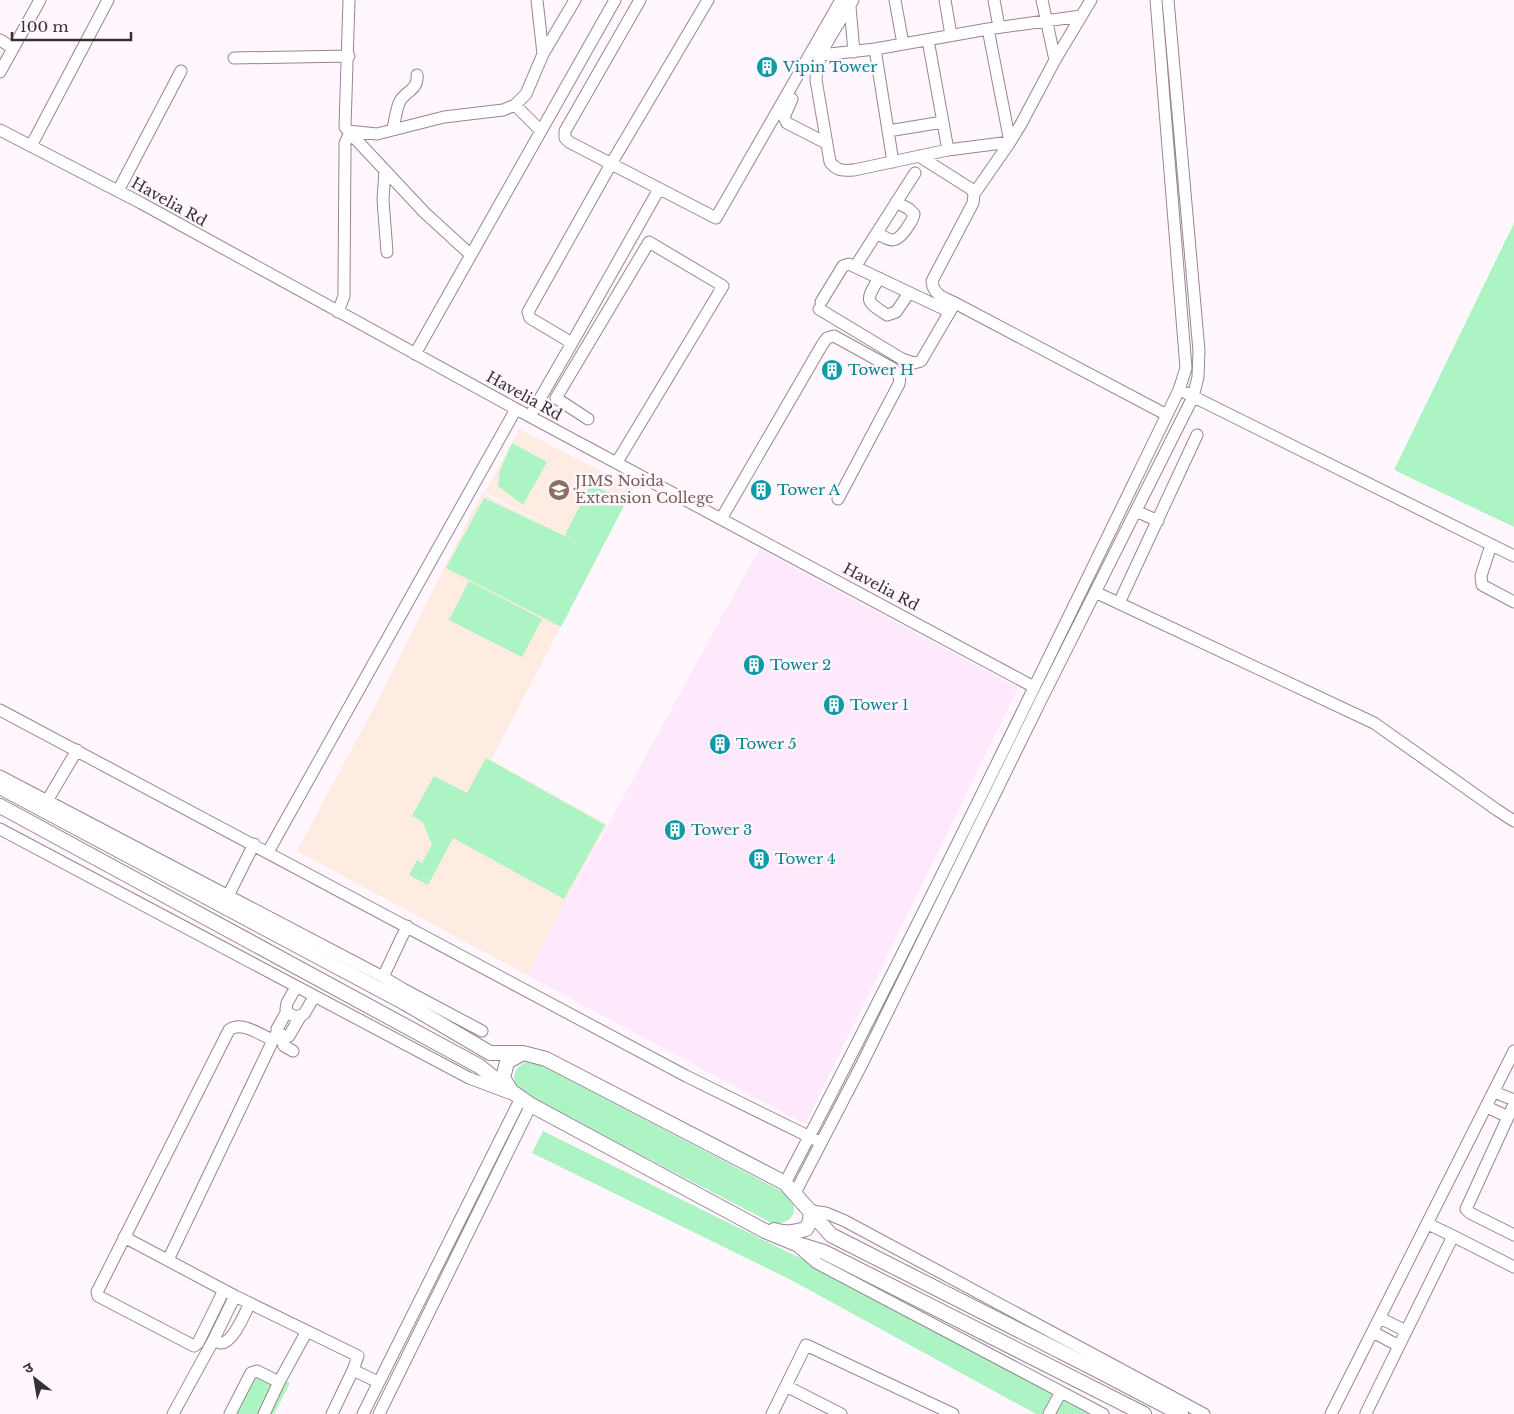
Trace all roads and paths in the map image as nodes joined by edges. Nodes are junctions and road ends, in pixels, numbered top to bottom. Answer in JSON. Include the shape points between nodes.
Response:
{"nodes":[{"id":1,"x":40,"y":0,"type":"edge"},
{"id":2,"x":108,"y":0,"type":"edge"},
{"id":3,"x":349,"y":0,"type":"edge"},
{"id":4,"x":537,"y":0,"type":"edge"},
{"id":5,"x":575,"y":0,"type":"edge"},
{"id":6,"x":615,"y":0,"type":"edge"},
{"id":7,"x":640,"y":0,"type":"edge"},
{"id":8,"x":708,"y":0,"type":"edge"},
{"id":9,"x":895,"y":0,"type":"edge"},
{"id":10,"x":946,"y":0,"type":"edge"},
{"id":11,"x":994,"y":0,"type":"edge"},
{"id":12,"x":1042,"y":0,"type":"edge"},
{"id":13,"x":1091,"y":0,"type":"edge"},
{"id":14,"x":1156,"y":0,"type":"edge"},
{"id":15,"x":1168,"y":0,"type":"edge"},
{"id":16,"x":848,"y":2,"type":"edge"},
{"id":17,"x":1081,"y":16,"type":"junction"},
{"id":18,"x":1046,"y":21,"type":"junction"},
{"id":19,"x":994,"y":28,"type":"junction"},
{"id":20,"x":951,"y":35,"type":"junction"},
{"id":21,"x":0,"y":40,"type":"edge"},
{"id":22,"x":928,"y":40,"type":"junction"},
{"id":23,"x":903,"y":44,"type":"junction"},
{"id":24,"x":13,"y":48,"type":"junction"},
{"id":25,"x":875,"y":49,"type":"junction"},
{"id":26,"x":854,"y":52,"type":"junction"},
{"id":27,"x":543,"y":54,"type":"junction"},
{"id":28,"x":349,"y":56,"type":"junction"},
{"id":29,"x":234,"y":58,"type":"dead end"},
{"id":30,"x":819,"y":58,"type":"junction"},
{"id":31,"x":1055,"y":60,"type":"junction"},
{"id":32,"x":181,"y":71,"type":"dead end"},
{"id":33,"x":0,"y":72,"type":"edge"},
{"id":34,"x":416,"y":75,"type":"dead end"},
{"id":35,"x":515,"y":105,"type":"junction"},
{"id":36,"x":943,"y":122,"type":"junction"},
{"id":37,"x":0,"y":130,"type":"edge"},
{"id":38,"x":393,"y":130,"type":"junction"},
{"id":39,"x":541,"y":130,"type":"junction"},
{"id":40,"x":888,"y":131,"type":"junction"},
{"id":41,"x":349,"y":132,"type":"junction"},
{"id":42,"x":1010,"y":142,"type":"junction"},
{"id":43,"x":826,"y":143,"type":"junction"},
{"id":44,"x":31,"y":146,"type":"junction"},
{"id":45,"x":948,"y":150,"type":"junction"},
{"id":46,"x":919,"y":156,"type":"junction"},
{"id":47,"x":893,"y":162,"type":"junction"},
{"id":48,"x":611,"y":164,"type":"junction"},
{"id":49,"x":385,"y":170,"type":"junction"},
{"id":50,"x":914,"y":173,"type":"dead end"},
{"id":51,"x":659,"y":189,"type":"junction"},
{"id":52,"x":118,"y":191,"type":"junction"},
{"id":53,"x":974,"y":194,"type":"junction"},
{"id":54,"x":896,"y":202,"type":"junction"},
{"id":55,"x":877,"y":233,"type":"junction"},
{"id":56,"x":388,"y":252,"type":"dead end"},
{"id":57,"x":470,"y":255,"type":"junction"},
{"id":58,"x":855,"y":266,"type":"junction"},
{"id":59,"x":879,"y":278,"type":"junction"},
{"id":60,"x":909,"y":293,"type":"junction"},
{"id":61,"x":952,"y":308,"type":"junction"},
{"id":62,"x":338,"y":312,"type":"junction"},
{"id":63,"x":572,"y":343,"type":"junction"},
{"id":64,"x":415,"y":354,"type":"junction"},
{"id":65,"x":1179,"y":390,"type":"junction"},
{"id":66,"x":1193,"y":397,"type":"junction"},
{"id":67,"x":516,"y":409,"type":"junction"},
{"id":68,"x":1167,"y":415,"type":"junction"},
{"id":69,"x":530,"y":416,"type":"junction"},
{"id":70,"x":588,"y":419,"type":"dead end"},
{"id":71,"x":1197,"y":435,"type":"dead end"},
{"id":72,"x":617,"y":462,"type":"junction"},
{"id":73,"x":838,"y":499,"type":"dead end"},
{"id":74,"x":1136,"y":510,"type":"junction"},
{"id":75,"x":721,"y":519,"type":"junction"},
{"id":76,"x":1158,"y":521,"type":"junction"},
{"id":77,"x":1491,"y":545,"type":"junction"},
{"id":78,"x":1514,"y":556,"type":"edge"},
{"id":79,"x":1095,"y":592,"type":"junction"},
{"id":80,"x":1514,"y":602,"type":"edge"},
{"id":81,"x":1119,"y":603,"type":"junction"},
{"id":82,"x":1034,"y":687,"type":"junction"},
{"id":83,"x":0,"y":710,"type":"edge"},
{"id":84,"x":1023,"y":723,"type":"junction"},
{"id":85,"x":77,"y":750,"type":"junction"},
{"id":86,"x":0,"y":776,"type":"edge"},
{"id":87,"x":0,"y":787,"type":"edge"},
{"id":88,"x":47,"y":801,"type":"junction"},
{"id":89,"x":0,"y":806,"type":"edge"},
{"id":90,"x":1514,"y":821,"type":"edge"},
{"id":91,"x":0,"y":829,"type":"edge"},
{"id":92,"x":254,"y":844,"type":"junction"},
{"id":93,"x":268,"y":852,"type":"junction"},
{"id":94,"x":228,"y":896,"type":"junction"},
{"id":95,"x":407,"y":926,"type":"junction"},
{"id":96,"x":383,"y":977,"type":"junction"},
{"id":97,"x":296,"y":987,"type":"junction"},
{"id":98,"x":400,"y":994,"type":"junction"},
{"id":99,"x":314,"y":997,"type":"junction"},
{"id":100,"x":287,"y":1011,"type":"junction"},
{"id":101,"x":388,"y":1016,"type":"junction"},
{"id":102,"x":300,"y":1017,"type":"junction"},
{"id":103,"x":482,"y":1031,"type":"dead end"},
{"id":104,"x":379,"y":1032,"type":"junction"},
{"id":105,"x":279,"y":1036,"type":"junction"},
{"id":106,"x":294,"y":1051,"type":"dead end"},
{"id":107,"x":1514,"y":1051,"type":"edge"},
{"id":108,"x":523,"y":1053,"type":"junction"},
{"id":109,"x":1494,"y":1092,"type":"junction"},
{"id":110,"x":520,"y":1097,"type":"junction"},
{"id":111,"x":1487,"y":1107,"type":"junction"},
{"id":112,"x":1511,"y":1108,"type":"edge"},
{"id":113,"x":809,"y":1137,"type":"junction"},
{"id":114,"x":822,"y":1143,"type":"junction"},
{"id":115,"x":790,"y":1188,"type":"junction"},
{"id":116,"x":811,"y":1211,"type":"junction"},
{"id":117,"x":752,"y":1224,"type":"junction"},
{"id":118,"x":1428,"y":1224,"type":"junction"},
{"id":119,"x":1514,"y":1235,"type":"edge"},
{"id":120,"x":1453,"y":1236,"type":"junction"},
{"id":121,"x":124,"y":1237,"type":"junction"},
{"id":122,"x":794,"y":1243,"type":"junction"},
{"id":123,"x":168,"y":1260,"type":"junction"},
{"id":124,"x":1514,"y":1267,"type":"edge"},
{"id":125,"x":230,"y":1293,"type":"junction"},
{"id":126,"x":250,"y":1303,"type":"junction"},
{"id":127,"x":1380,"y":1318,"type":"junction"},
{"id":128,"x":307,"y":1331,"type":"junction"},
{"id":129,"x":1406,"y":1331,"type":"junction"},
{"id":130,"x":1373,"y":1332,"type":"junction"},
{"id":131,"x":213,"y":1341,"type":"junction"},
{"id":132,"x":1399,"y":1346,"type":"junction"},
{"id":133,"x":353,"y":1370,"type":"junction"},
{"id":134,"x":279,"y":1382,"type":"junction"},
{"id":135,"x":378,"y":1382,"type":"junction"},
{"id":136,"x":786,"y":1386,"type":"junction"},
{"id":137,"x":1061,"y":1392,"type":"junction"},
{"id":138,"x":173,"y":1414,"type":"edge"},
{"id":139,"x":230,"y":1414,"type":"edge"},
{"id":140,"x":264,"y":1414,"type":"edge"},
{"id":141,"x":332,"y":1414,"type":"edge"},
{"id":142,"x":362,"y":1414,"type":"edge"},
{"id":143,"x":379,"y":1414,"type":"edge"},
{"id":144,"x":772,"y":1414,"type":"edge"},
{"id":145,"x":841,"y":1414,"type":"edge"},
{"id":146,"x":953,"y":1414,"type":"edge"},
{"id":147,"x":1049,"y":1414,"type":"edge"},
{"id":148,"x":1103,"y":1414,"type":"edge"},
{"id":149,"x":1144,"y":1414,"type":"edge"},
{"id":150,"x":1180,"y":1414,"type":"edge"},
{"id":151,"x":1204,"y":1414,"type":"edge"},
{"id":152,"x":1331,"y":1414,"type":"edge"},
{"id":153,"x":1367,"y":1414,"type":"edge"}],
"edges":[{"from":1,"to":24,"type":"street"},
{"from":2,"to":44,"type":"street"},
{"from":3,"to":28,"type":"street"},
{"from":4,"to":27,"type":"street"},
{"from":5,"to":27,"type":"street"},
{"from":6,"to":39,"type":"street"},
{"from":7,"to":48,"type":"street","via":[[565,131],[569,142]]},
{"from":8,"to":48,"type":"street"},
{"from":9,"to":23,"type":"street"},
{"from":10,"to":20,"type":"street"},
{"from":11,"to":19,"type":"street"},
{"from":12,"to":18,"type":"street"},
{"from":13,"to":17,"type":"street"},
{"from":14,"to":65,"type":"street","via":[[1186,368]]},
{"from":15,"to":66,"type":"street","via":[[1199,350]]},
{"from":16,"to":26,"type":"street"},
{"from":16,"to":30,"type":"street"},
{"from":16,"to":51,"type":"street","via":[[716,218]]},
{"from":17,"to":18,"type":"street"},
{"from":17,"to":31,"type":"street"},
{"from":18,"to":19,"type":"street"},
{"from":18,"to":31,"type":"street"},
{"from":19,"to":20,"type":"street"},
{"from":19,"to":42,"type":"street"},
{"from":20,"to":22,"type":"street"},
{"from":21,"to":24,"type":"street"},
{"from":22,"to":23,"type":"street"},
{"from":22,"to":36,"type":"street"},
{"from":23,"to":25,"type":"street"},
{"from":24,"to":33,"type":"street"},
{"from":25,"to":26,"type":"street"},
{"from":25,"to":40,"type":"street"},
{"from":26,"to":30,"type":"street"},
{"from":27,"to":35,"type":"street","via":[[526,94]]},
{"from":28,"to":29,"type":"street"},
{"from":28,"to":41,"type":"street","via":[[345,127]]},
{"from":30,"to":43,"type":"street","via":[[816,80]]},
{"from":30,"to":43,"type":"street","via":[[803,79],[784,117],[787,123]]},
{"from":31,"to":42,"type":"street"},
{"from":32,"to":52,"type":"street"},
{"from":34,"to":38,"type":"street","via":[[414,88],[400,102]]},
{"from":35,"to":38,"type":"street"},
{"from":35,"to":39,"type":"street"},
{"from":36,"to":40,"type":"street"},
{"from":36,"to":45,"type":"street"},
{"from":37,"to":44,"type":"street","name":"Havelia Rd"},
{"from":38,"to":41,"type":"street","via":[[377,134]]},
{"from":39,"to":57,"type":"street"},
{"from":40,"to":47,"type":"street"},
{"from":41,"to":49,"type":"street"},
{"from":41,"to":62,"type":"street","via":[[345,143],[344,287]]},
{"from":42,"to":45,"type":"street"},
{"from":42,"to":53,"type":"street"},
{"from":43,"to":47,"type":"street","via":[[830,162],[843,171]]},
{"from":44,"to":52,"type":"street","name":"Havelia Rd"},
{"from":45,"to":46,"type":"street"},
{"from":46,"to":47,"type":"street"},
{"from":46,"to":53,"type":"street"},
{"from":48,"to":51,"type":"street"},
{"from":48,"to":63,"type":"street","via":[[528,312],[530,318]]},
{"from":49,"to":56,"type":"street","via":[[383,200]]},
{"from":49,"to":57,"type":"street"},
{"from":50,"to":54,"type":"street"},
{"from":51,"to":63,"type":"street"},
{"from":52,"to":62,"type":"street","name":"Havelia Rd"},
{"from":53,"to":61,"type":"street","via":[[973,203],[932,281],[932,289]]},
{"from":54,"to":55,"type":"street"},
{"from":54,"to":55,"type":"street","via":[[914,214],[913,220],[894,241]]},
{"from":55,"to":58,"type":"street"},
{"from":57,"to":64,"type":"street"},
{"from":58,"to":59,"type":"street"},
{"from":58,"to":61,"type":"street","via":[[844,266],[820,306],[902,359],[914,363],[921,361]]},
{"from":59,"to":60,"type":"street"},
{"from":59,"to":60,"type":"street","via":[[869,301],[887,315],[896,312]]},
{"from":60,"to":61,"type":"street"},
{"from":61,"to":68,"type":"street"},
{"from":62,"to":64,"type":"street","name":"Havelia Rd"},
{"from":63,"to":69,"type":"street"},
{"from":64,"to":67,"type":"street","name":"Havelia Rd"},
{"from":65,"to":66,"type":"street"},
{"from":65,"to":68,"type":"street"},
{"from":66,"to":74,"type":"street"},
{"from":66,"to":77,"type":"street"},
{"from":67,"to":69,"type":"street","name":"Havelia Rd"},
{"from":67,"to":93,"type":"street"},
{"from":68,"to":82,"type":"street"},
{"from":69,"to":72,"type":"street","name":"Havelia Rd"},
{"from":70,"to":72,"type":"street","via":[[556,398],[649,242],[723,286]]},
{"from":71,"to":76,"type":"street"},
{"from":72,"to":75,"type":"street","name":"Havelia Rd"},
{"from":73,"to":75,"type":"street","via":[[900,379],[892,368],[834,336],[822,345]]},
{"from":74,"to":76,"type":"street"},
{"from":74,"to":79,"type":"street"},
{"from":75,"to":82,"type":"street","name":"Havelia Rd"},
{"from":76,"to":81,"type":"street"},
{"from":77,"to":78,"type":"street"},
{"from":77,"to":80,"type":"street","via":[[1480,576],[1482,585]]},
{"from":79,"to":81,"type":"street"},
{"from":79,"to":84,"type":"street"},
{"from":81,"to":90,"type":"street","via":[[1374,723]]},
{"from":82,"to":84,"type":"street"},
{"from":83,"to":85,"type":"street"},
{"from":84,"to":113,"type":"street"},
{"from":84,"to":114,"type":"street"},
{"from":85,"to":88,"type":"street"},
{"from":85,"to":92,"type":"street"},
{"from":86,"to":88,"type":"street"},
{"from":87,"to":98,"type":"main road"},
{"from":88,"to":94,"type":"street"},
{"from":89,"to":101,"type":"main road"},
{"from":91,"to":97,"type":"street"},
{"from":92,"to":93,"type":"street"},
{"from":92,"to":94,"type":"street"},
{"from":93,"to":95,"type":"street"},
{"from":94,"to":96,"type":"street"},
{"from":95,"to":96,"type":"street"},
{"from":95,"to":113,"type":"street","via":[[686,1076]]},
{"from":96,"to":98,"type":"street"},
{"from":97,"to":99,"type":"street"},
{"from":97,"to":100,"type":"street","via":[[287,1003]]},
{"from":98,"to":103,"type":"street"},
{"from":98,"to":108,"type":"main road","via":[[490,1053]]},
{"from":99,"to":102,"type":"street"},
{"from":99,"to":104,"type":"street"},
{"from":100,"to":102,"type":"street"},
{"from":100,"to":105,"type":"street","via":[[276,1029]]},
{"from":101,"to":104,"type":"street"},
{"from":101,"to":110,"type":"main road","via":[[479,1066]]},
{"from":102,"to":105,"type":"street","via":[[289,1036]]},
{"from":104,"to":110,"type":"street","via":[[468,1078]]},
{"from":105,"to":106,"type":"street","via":[[284,1046]]},
{"from":105,"to":121,"type":"street","via":[[240,1026],[229,1030]]},
{"from":105,"to":123,"type":"street"},
{"from":107,"to":109,"type":"street"},
{"from":108,"to":110,"type":"main road","via":[[507,1062],[503,1078]]},
{"from":108,"to":115,"type":"main road","via":[[546,1059]]},
{"from":109,"to":111,"type":"street"},
{"from":109,"to":112,"type":"street"},
{"from":110,"to":117,"type":"main road"},
{"from":110,"to":135,"type":"street"},
{"from":110,"to":143,"type":"street"},
{"from":111,"to":112,"type":"street"},
{"from":111,"to":118,"type":"street"},
{"from":112,"to":119,"type":"street","via":[[1466,1208]]},
{"from":113,"to":114,"type":"street"},
{"from":113,"to":115,"type":"street"},
{"from":114,"to":115,"type":"street"},
{"from":115,"to":116,"type":"main road"},
{"from":116,"to":117,"type":"main road","via":[[806,1229],[797,1232],[782,1232]]},
{"from":116,"to":150,"type":"main road","via":[[831,1235]]},
{"from":116,"to":151,"type":"street","via":[[844,1221]]},
{"from":117,"to":122,"type":"main road"},
{"from":118,"to":120,"type":"street"},
{"from":118,"to":127,"type":"street"},
{"from":120,"to":124,"type":"street"},
{"from":120,"to":129,"type":"street"},
{"from":121,"to":123,"type":"street"},
{"from":121,"to":125,"type":"street","via":[[97,1292],[98,1296],[194,1346]]},
{"from":122,"to":137,"type":"street","via":[[817,1263]]},
{"from":122,"to":149,"type":"main road","via":[[824,1252]]},
{"from":123,"to":125,"type":"street"},
{"from":125,"to":126,"type":"street"},
{"from":125,"to":131,"type":"street"},
{"from":126,"to":128,"type":"street"},
{"from":126,"to":131,"type":"street","via":[[228,1340],[222,1343]]},
{"from":127,"to":129,"type":"street"},
{"from":127,"to":130,"type":"street"},
{"from":128,"to":133,"type":"street","via":[[358,1356]]},
{"from":128,"to":134,"type":"street"},
{"from":129,"to":132,"type":"street"},
{"from":130,"to":132,"type":"street"},
{"from":130,"to":152,"type":"street"},
{"from":131,"to":138,"type":"street"},
{"from":132,"to":153,"type":"street"},
{"from":133,"to":135,"type":"street"},
{"from":133,"to":141,"type":"street"},
{"from":134,"to":139,"type":"street","via":[[257,1372],[251,1373]]},
{"from":134,"to":140,"type":"street"},
{"from":135,"to":142,"type":"street"},
{"from":136,"to":144,"type":"street"},
{"from":136,"to":145,"type":"street"},
{"from":136,"to":146,"type":"street","via":[[806,1345]]},
{"from":137,"to":147,"type":"street"},
{"from":137,"to":148,"type":"street"}]}
